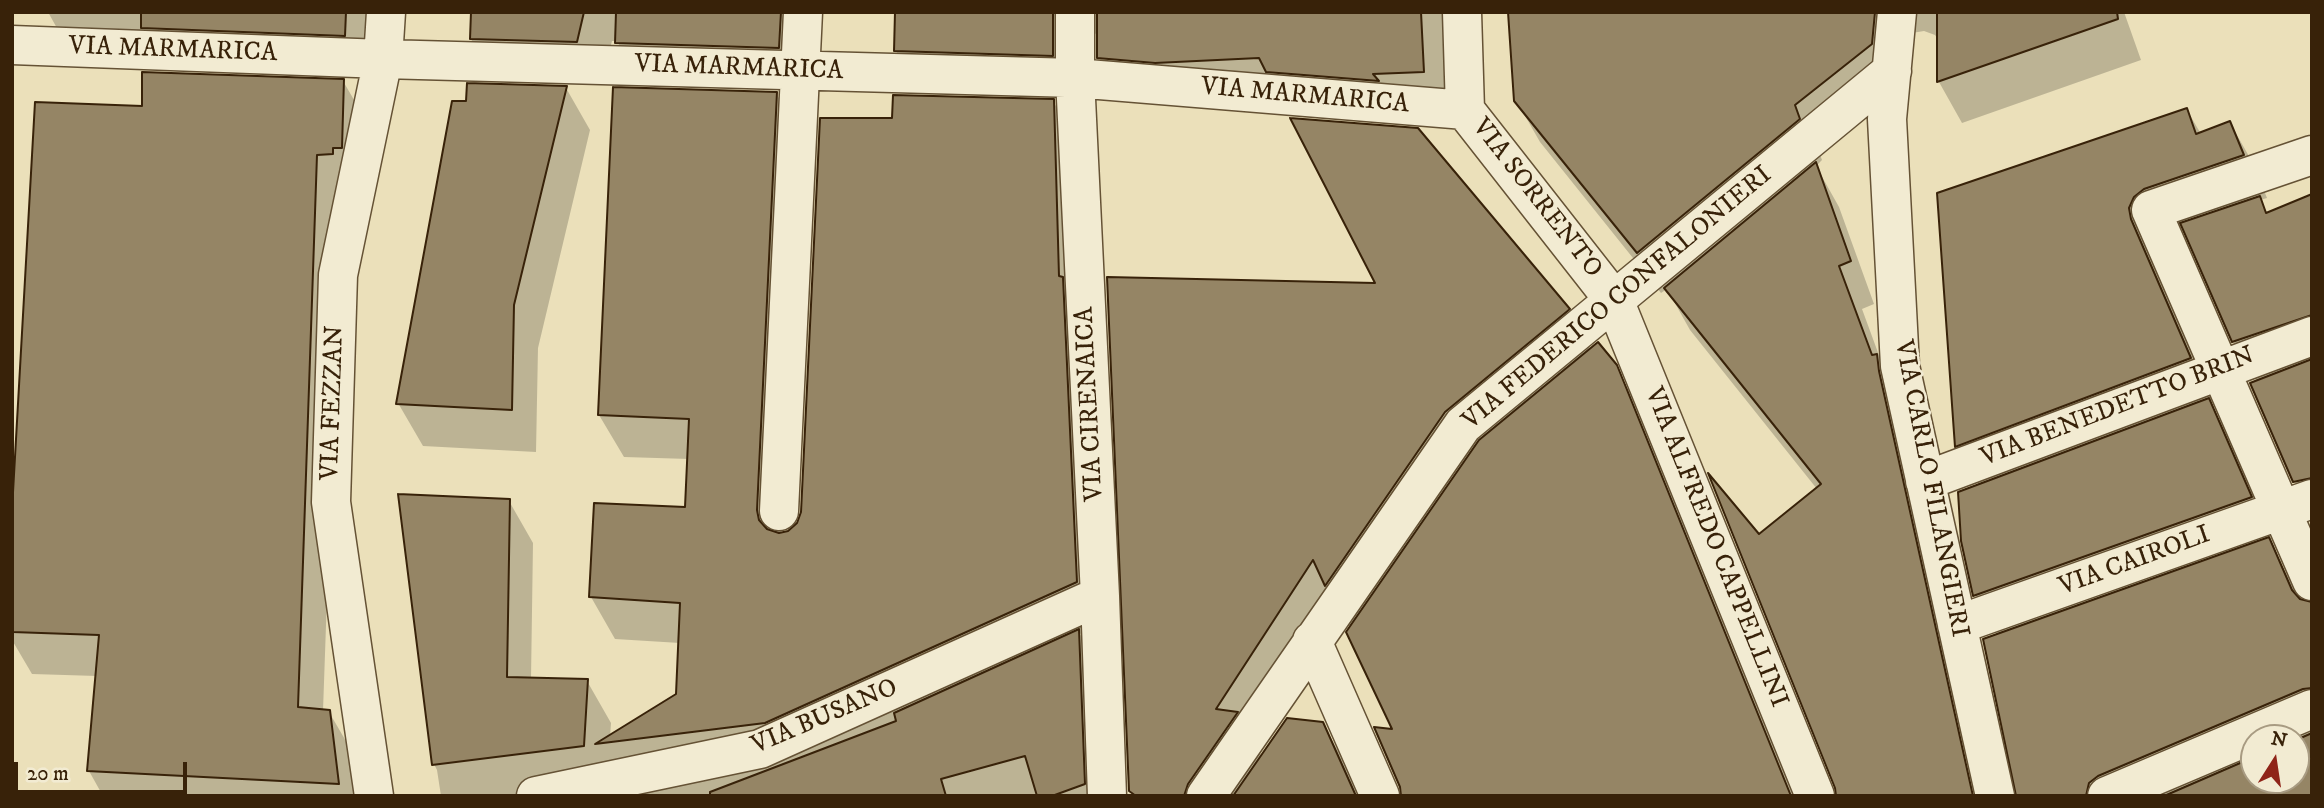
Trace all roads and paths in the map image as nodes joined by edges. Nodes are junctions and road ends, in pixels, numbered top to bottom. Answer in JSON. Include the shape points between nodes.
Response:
{"nodes":[{"id":1,"x":386,"y":12,"type":"edge"},
{"id":2,"x":803,"y":12,"type":"edge"},
{"id":3,"x":1075,"y":12,"type":"edge"},
{"id":4,"x":1462,"y":12,"type":"edge"},
{"id":5,"x":1897,"y":12,"type":"edge"},
{"id":6,"x":12,"y":45,"type":"edge"},
{"id":7,"x":383,"y":59,"type":"junction"},
{"id":8,"x":800,"y":71,"type":"junction"},
{"id":9,"x":1892,"y":71,"type":"junction"},
{"id":10,"x":1075,"y":78,"type":"junction"},
{"id":11,"x":1465,"y":110,"type":"junction"},
{"id":12,"x":2312,"y":155,"type":"edge"},
{"id":13,"x":1614,"y":300,"type":"junction"},
{"id":14,"x":2312,"y":336,"type":"edge"},
{"id":15,"x":2220,"y":369,"type":"junction"},
{"id":16,"x":1925,"y":481,"type":"junction"},
{"id":17,"x":2296,"y":505,"type":"edge"},
{"id":18,"x":779,"y":511,"type":"dead end"},
{"id":19,"x":2312,"y":581,"type":"edge"},
{"id":20,"x":1100,"y":596,"type":"junction"},
{"id":21,"x":1958,"y":625,"type":"junction"},
{"id":22,"x":1312,"y":641,"type":"junction"},
{"id":23,"x":2312,"y":709,"type":"edge"},
{"id":24,"x":656,"y":784,"type":"edge"},
{"id":25,"x":374,"y":796,"type":"edge"},
{"id":26,"x":536,"y":796,"type":"edge"},
{"id":27,"x":1107,"y":796,"type":"edge"},
{"id":28,"x":1206,"y":796,"type":"edge"},
{"id":29,"x":1380,"y":796,"type":"edge"},
{"id":30,"x":1815,"y":796,"type":"edge"},
{"id":31,"x":1995,"y":796,"type":"edge"},
{"id":32,"x":2107,"y":796,"type":"edge"}],
"edges":[{"from":1,"to":7,"type":"street","name":"VIA FEZZAN"},
{"from":2,"to":8,"type":"street"},
{"from":3,"to":10,"type":"street","name":"VIA CIRENAICA"},
{"from":4,"to":11,"type":"street","name":"VIA SORRENTO"},
{"from":5,"to":9,"type":"street","name":"VIA CARLO FILANGIERI"},
{"from":6,"to":7,"type":"street","name":"VIA MARMARICA"},
{"from":7,"to":8,"type":"street","name":"VIA MARMARICA"},
{"from":7,"to":25,"type":"street","name":"VIA FEZZAN","via":[[338,275],[331,502]]},
{"from":8,"to":10,"type":"street","name":"VIA MARMARICA"},
{"from":8,"to":18,"type":"street"},
{"from":9,"to":13,"type":"street","name":"VIA FEDERICO CONFALONIERI"},
{"from":9,"to":16,"type":"street","name":"VIA CARLO FILANGIERI","via":[[1887,119],[1900,366]]},
{"from":10,"to":11,"type":"street","name":"VIA MARMARICA"},
{"from":10,"to":20,"type":"street","name":"VIA CIRENAICA"},
{"from":11,"to":13,"type":"street","name":"VIA SORRENTO"},
{"from":12,"to":15,"type":"street","via":[[2151,210]]},
{"from":13,"to":22,"type":"street","name":"VIA FEDERICO CONFALONIERI","via":[[1463,425]]},
{"from":13,"to":30,"type":"street","name":"VIA ALFREDO CAPPELLINI"},
{"from":14,"to":15,"type":"street","name":"VIA BENEDETTO BRIN"},
{"from":15,"to":16,"type":"street","name":"VIA BENEDETTO BRIN"},
{"from":15,"to":17,"type":"street"},
{"from":16,"to":21,"type":"street","name":"VIA CARLO FILANGIERI"},
{"from":17,"to":19,"type":"street"},
{"from":17,"to":21,"type":"street","name":"VIA CAIROLI"},
{"from":20,"to":24,"type":"street","name":"VIA BUSANO","via":[[760,749]]},
{"from":20,"to":27,"type":"street","name":"VIA CIRENAICA"},
{"from":21,"to":31,"type":"street","name":"VIA CARLO FILANGIERI"},
{"from":22,"to":28,"type":"street","name":"VIA FEDERICO CONFALONIERI"},
{"from":22,"to":29,"type":"street"},
{"from":23,"to":32,"type":"street"},
{"from":24,"to":26,"type":"street","name":"VIA BUSANO"}]}
